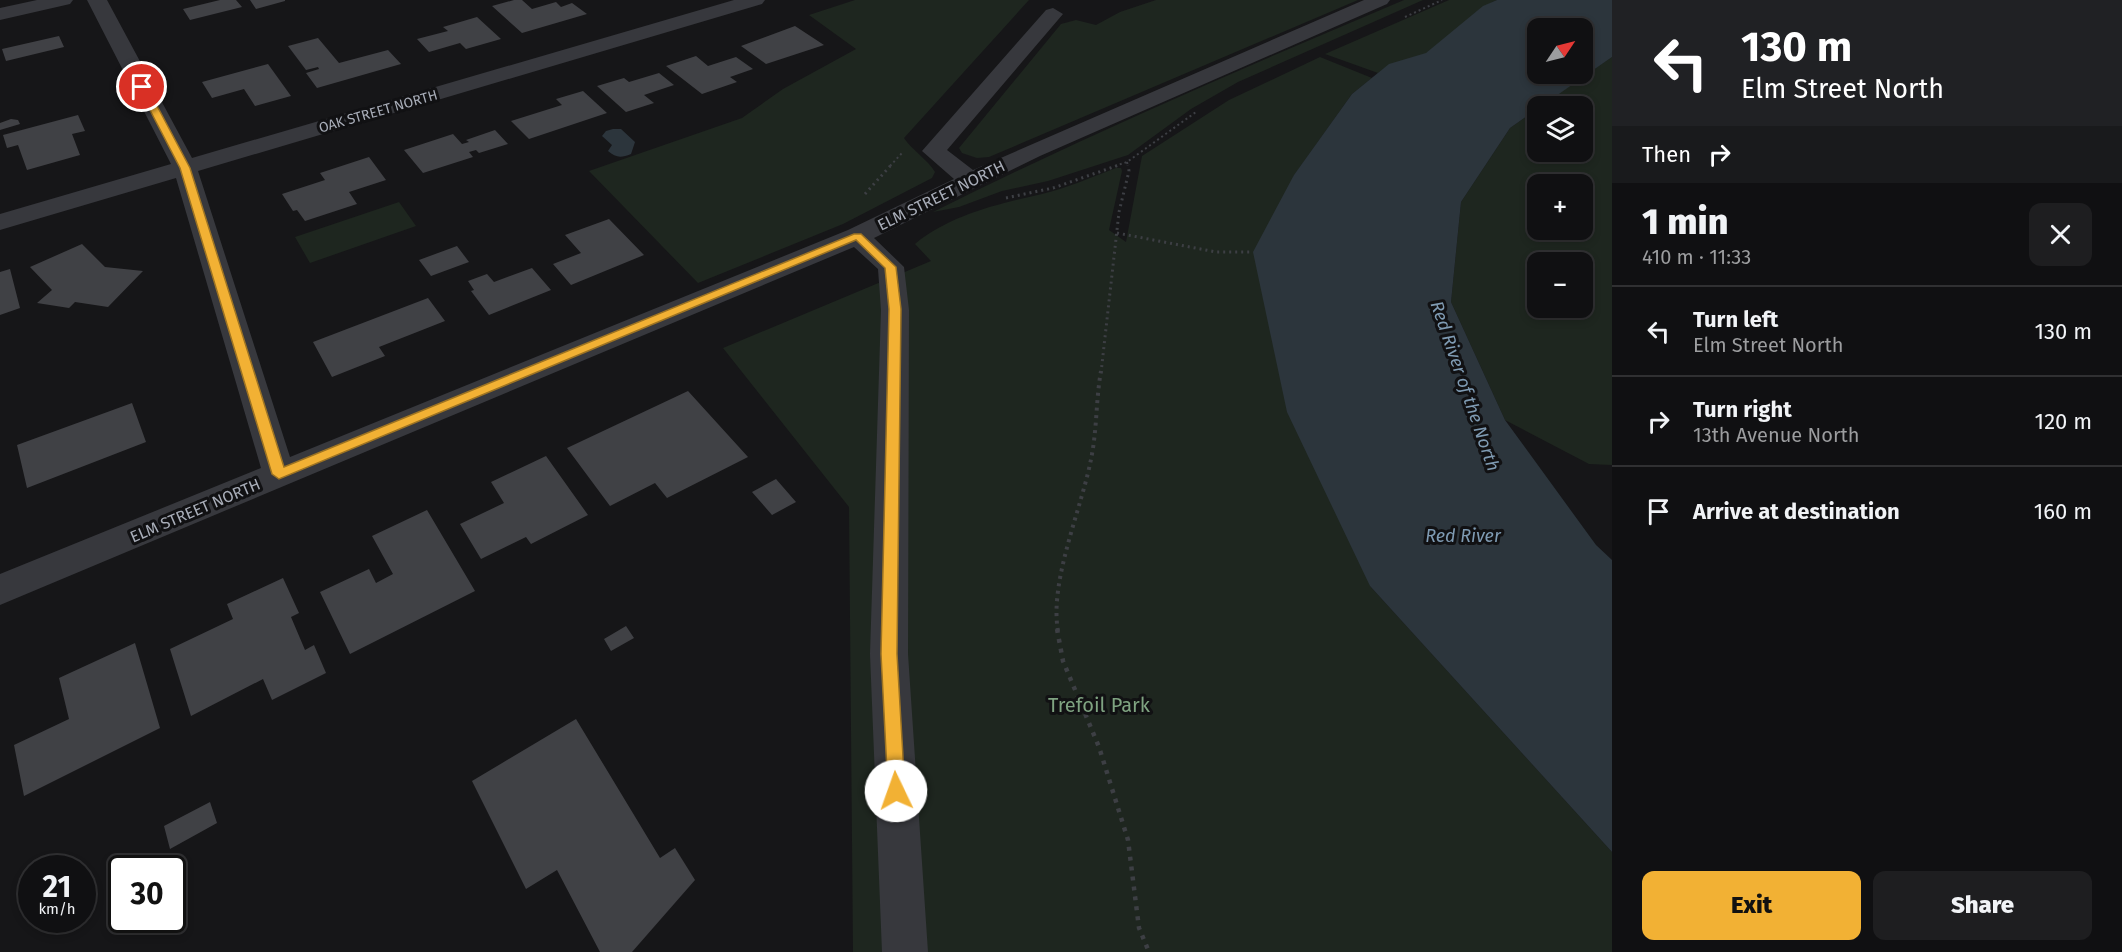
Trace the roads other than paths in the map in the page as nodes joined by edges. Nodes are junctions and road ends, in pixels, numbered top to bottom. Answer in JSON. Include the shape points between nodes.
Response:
{"nodes":[{"id":1,"x":63,"y":0,"type":"edge"},
{"id":2,"x":97,"y":0,"type":"edge"},
{"id":3,"x":755,"y":0,"type":"edge"},
{"id":4,"x":1380,"y":0,"type":"edge"},
{"id":5,"x":0,"y":14,"type":"edge"},
{"id":6,"x":1053,"y":15,"type":"dead end"},
{"id":7,"x":185,"y":168,"type":"junction"},
{"id":8,"x":969,"y":179,"type":"junction"},
{"id":9,"x":0,"y":222,"type":"edge"},
{"id":10,"x":857,"y":236,"type":"junction"},
{"id":11,"x":279,"y":474,"type":"junction"},
{"id":12,"x":0,"y":591,"type":"edge"},
{"id":13,"x":905,"y":952,"type":"edge"}],
"edges":[{"from":1,"to":5,"type":"street"},
{"from":2,"to":7,"type":"street"},
{"from":3,"to":7,"type":"street","name":"OAK STREET NORTH"},
{"from":4,"to":8,"type":"street","name":"ELM STREET NORTH"},
{"from":6,"to":8,"type":"street","via":[[934,151]]},
{"from":7,"to":9,"type":"street","name":"OAK STREET NORTH"},
{"from":7,"to":11,"type":"street"},
{"from":8,"to":10,"type":"street","name":"ELM STREET NORTH"},
{"from":10,"to":11,"type":"street","name":"ELM STREET NORTH"},
{"from":10,"to":13,"type":"street","via":[[891,267],[895,309],[889,654]]},
{"from":11,"to":12,"type":"street","name":"ELM STREET NORTH"}]}
